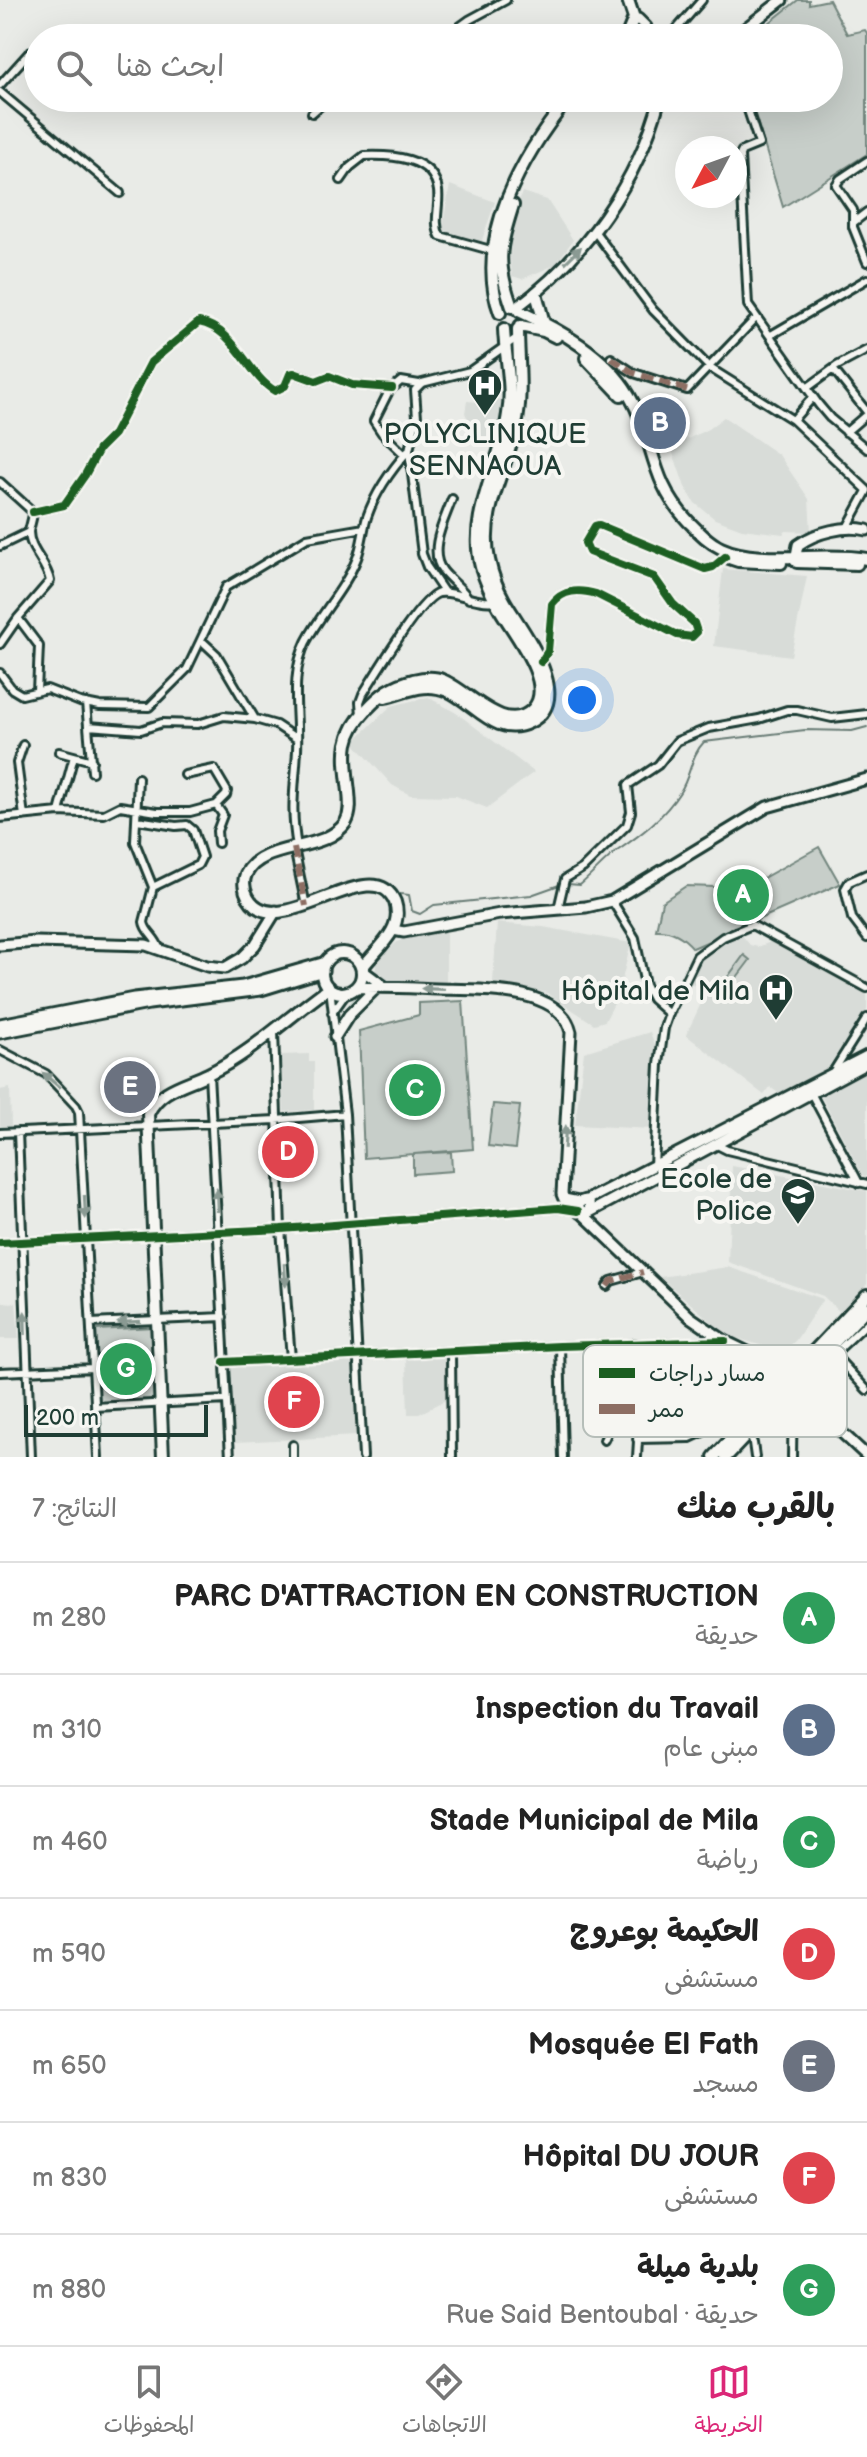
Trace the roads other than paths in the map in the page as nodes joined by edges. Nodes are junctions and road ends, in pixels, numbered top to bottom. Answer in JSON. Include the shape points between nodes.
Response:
{"nodes":[{"id":1,"x":506,"y":0,"type":"edge"},
{"id":2,"x":628,"y":0,"type":"edge"},
{"id":3,"x":635,"y":0,"type":"edge"},
{"id":4,"x":702,"y":0,"type":"edge"},
{"id":5,"x":782,"y":0,"type":"edge"},
{"id":6,"x":638,"y":19,"type":"junction"},
{"id":7,"x":463,"y":24,"type":"edge"},
{"id":8,"x":632,"y":24,"type":"edge"},
{"id":9,"x":636,"y":24,"type":"edge"},
{"id":10,"x":643,"y":24,"type":"edge"},
{"id":11,"x":681,"y":24,"type":"edge"},
{"id":12,"x":751,"y":24,"type":"edge"},
{"id":13,"x":24,"y":58,"type":"edge"},
{"id":14,"x":0,"y":85,"type":"edge"},
{"id":15,"x":0,"y":92,"type":"edge"},
{"id":16,"x":559,"y":112,"type":"edge"},
{"id":17,"x":564,"y":112,"type":"edge"},
{"id":18,"x":655,"y":112,"type":"edge"},
{"id":19,"x":749,"y":112,"type":"edge"},
{"id":20,"x":867,"y":161,"type":"edge"},
{"id":21,"x":341,"y":180,"type":"dead end"},
{"id":22,"x":120,"y":193,"type":"dead end"},
{"id":23,"x":867,"y":212,"type":"edge"},
{"id":24,"x":853,"y":223,"type":"junction"},
{"id":25,"x":595,"y":232,"type":"junction"},
{"id":26,"x":497,"y":251,"type":"junction"},
{"id":27,"x":867,"y":262,"type":"edge"},
{"id":28,"x":867,"y":279,"type":"edge"},
{"id":29,"x":536,"y":293,"type":"junction"},
{"id":30,"x":516,"y":309,"type":"junction"},
{"id":31,"x":500,"y":313,"type":"junction"},
{"id":32,"x":756,"y":318,"type":"junction"},
{"id":33,"x":544,"y":323,"type":"junction"},
{"id":34,"x":504,"y":329,"type":"junction"},
{"id":35,"x":518,"y":331,"type":"junction"},
{"id":36,"x":771,"y":335,"type":"junction"},
{"id":37,"x":505,"y":346,"type":"junction"},
{"id":38,"x":867,"y":350,"type":"edge"},
{"id":39,"x":611,"y":358,"type":"dead end"},
{"id":40,"x":710,"y":368,"type":"junction"},
{"id":41,"x":833,"y":369,"type":"junction"},
{"id":42,"x":419,"y":384,"type":"junction"},
{"id":43,"x":392,"y":388,"type":"junction"},
{"id":44,"x":807,"y":388,"type":"junction"},
{"id":45,"x":813,"y":397,"type":"junction"},
{"id":46,"x":867,"y":413,"type":"edge"},
{"id":47,"x":793,"y":420,"type":"junction"},
{"id":48,"x":846,"y":432,"type":"junction"},
{"id":49,"x":867,"y":449,"type":"edge"},
{"id":50,"x":407,"y":452,"type":"junction"},
{"id":51,"x":0,"y":482,"type":"edge"},
{"id":52,"x":867,"y":490,"type":"edge"},
{"id":53,"x":452,"y":499,"type":"dead end"},
{"id":54,"x":33,"y":512,"type":"junction"},
{"id":55,"x":364,"y":528,"type":"junction"},
{"id":56,"x":847,"y":528,"type":"junction"},
{"id":57,"x":867,"y":530,"type":"edge"},
{"id":58,"x":29,"y":532,"type":"junction"},
{"id":59,"x":0,"y":546,"type":"edge"},
{"id":60,"x":725,"y":557,"type":"junction"},
{"id":61,"x":795,"y":559,"type":"junction"},
{"id":62,"x":867,"y":559,"type":"edge"},
{"id":63,"x":867,"y":566,"type":"edge"},
{"id":64,"x":444,"y":592,"type":"junction"},
{"id":65,"x":469,"y":599,"type":"junction"},
{"id":66,"x":495,"y":601,"type":"junction"},
{"id":67,"x":18,"y":618,"type":"junction"},
{"id":68,"x":201,"y":640,"type":"junction"},
{"id":69,"x":0,"y":644,"type":"edge"},
{"id":70,"x":541,"y":662,"type":"junction"},
{"id":71,"x":0,"y":673,"type":"edge"},
{"id":72,"x":37,"y":691,"type":"junction"},
{"id":73,"x":379,"y":698,"type":"junction"},
{"id":74,"x":86,"y":703,"type":"junction"},
{"id":75,"x":867,"y":714,"type":"edge"},
{"id":76,"x":361,"y":715,"type":"junction"},
{"id":77,"x":255,"y":719,"type":"junction"},
{"id":78,"x":88,"y":726,"type":"junction"},
{"id":79,"x":297,"y":739,"type":"junction"},
{"id":80,"x":23,"y":745,"type":"dead end"},
{"id":81,"x":59,"y":752,"type":"dead end"},
{"id":82,"x":74,"y":756,"type":"junction"},
{"id":83,"x":92,"y":761,"type":"junction"},
{"id":84,"x":92,"y":772,"type":"dead end"},
{"id":85,"x":185,"y":775,"type":"dead end"},
{"id":86,"x":138,"y":778,"type":"dead end"},
{"id":87,"x":867,"y":779,"type":"edge"},
{"id":88,"x":216,"y":805,"type":"junction"},
{"id":89,"x":138,"y":809,"type":"junction"},
{"id":90,"x":59,"y":812,"type":"junction"},
{"id":91,"x":24,"y":816,"type":"junction"},
{"id":92,"x":0,"y":818,"type":"edge"},
{"id":93,"x":137,"y":820,"type":"junction"},
{"id":94,"x":218,"y":843,"type":"dead end"},
{"id":95,"x":295,"y":848,"type":"junction"},
{"id":96,"x":867,"y":874,"type":"edge"},
{"id":97,"x":153,"y":887,"type":"junction"},
{"id":98,"x":612,"y":901,"type":"junction"},
{"id":99,"x":306,"y":906,"type":"junction"},
{"id":100,"x":558,"y":909,"type":"junction"},
{"id":101,"x":276,"y":911,"type":"junction"},
{"id":102,"x":393,"y":930,"type":"junction"},
{"id":103,"x":867,"y":938,"type":"edge"},
{"id":104,"x":0,"y":945,"type":"edge"},
{"id":105,"x":377,"y":947,"type":"junction"},
{"id":106,"x":159,"y":948,"type":"junction"},
{"id":107,"x":347,"y":954,"type":"junction"},
{"id":108,"x":362,"y":969,"type":"junction"},
{"id":109,"x":324,"y":970,"type":"junction"},
{"id":110,"x":330,"y":988,"type":"junction"},
{"id":111,"x":380,"y":988,"type":"junction"},
{"id":112,"x":867,"y":988,"type":"edge"},
{"id":113,"x":351,"y":990,"type":"junction"},
{"id":114,"x":306,"y":1003,"type":"junction"},
{"id":115,"x":124,"y":1004,"type":"junction"},
{"id":116,"x":332,"y":1013,"type":"junction"},
{"id":117,"x":669,"y":1014,"type":"junction"},
{"id":118,"x":867,"y":1018,"type":"edge"},
{"id":119,"x":0,"y":1024,"type":"edge"},
{"id":120,"x":274,"y":1030,"type":"junction"},
{"id":121,"x":0,"y":1033,"type":"edge"},
{"id":122,"x":335,"y":1037,"type":"junction"},
{"id":123,"x":0,"y":1050,"type":"edge"},
{"id":124,"x":867,"y":1056,"type":"edge"},
{"id":125,"x":867,"y":1063,"type":"edge"},
{"id":126,"x":209,"y":1074,"type":"junction"},
{"id":127,"x":831,"y":1075,"type":"junction"},
{"id":128,"x":811,"y":1093,"type":"junction"},
{"id":129,"x":345,"y":1114,"type":"junction"},
{"id":130,"x":276,"y":1120,"type":"junction"},
{"id":131,"x":214,"y":1123,"type":"junction"},
{"id":132,"x":146,"y":1126,"type":"junction"},
{"id":133,"x":81,"y":1129,"type":"junction"},
{"id":134,"x":18,"y":1132,"type":"junction"},
{"id":135,"x":0,"y":1133,"type":"edge"},
{"id":136,"x":715,"y":1144,"type":"junction"},
{"id":137,"x":654,"y":1166,"type":"junction"},
{"id":138,"x":863,"y":1184,"type":"edge"},
{"id":139,"x":561,"y":1203,"type":"junction"},
{"id":140,"x":585,"y":1208,"type":"junction"},
{"id":141,"x":353,"y":1223,"type":"junction"},
{"id":142,"x":281,"y":1229,"type":"junction"},
{"id":143,"x":218,"y":1232,"type":"junction"},
{"id":144,"x":152,"y":1235,"type":"junction"},
{"id":145,"x":87,"y":1238,"type":"junction"},
{"id":146,"x":23,"y":1242,"type":"junction"},
{"id":147,"x":0,"y":1243,"type":"edge"},
{"id":148,"x":643,"y":1272,"type":"junction"},
{"id":149,"x":607,"y":1286,"type":"dead end"},
{"id":150,"x":867,"y":1295,"type":"edge"},
{"id":151,"x":867,"y":1308,"type":"edge"},
{"id":152,"x":223,"y":1317,"type":"junction"},
{"id":153,"x":158,"y":1320,"type":"junction"},
{"id":154,"x":91,"y":1323,"type":"junction"},
{"id":155,"x":866,"y":1325,"type":"edge"},
{"id":156,"x":725,"y":1341,"type":"junction"},
{"id":157,"x":635,"y":1343,"type":"joint"},
{"id":158,"x":583,"y":1345,"type":"edge"},
{"id":159,"x":585,"y":1345,"type":"edge"},
{"id":160,"x":733,"y":1345,"type":"edge"},
{"id":161,"x":824,"y":1345,"type":"edge"},
{"id":162,"x":838,"y":1345,"type":"edge"},
{"id":163,"x":841,"y":1345,"type":"edge"},
{"id":164,"x":560,"y":1346,"type":"junction"},
{"id":165,"x":451,"y":1352,"type":"junction"},
{"id":166,"x":358,"y":1356,"type":"junction"},
{"id":167,"x":291,"y":1359,"type":"junction"},
{"id":168,"x":224,"y":1362,"type":"junction"},
{"id":169,"x":93,"y":1368,"type":"junction"},
{"id":170,"x":847,"y":1368,"type":"edge"},
{"id":171,"x":26,"y":1371,"type":"junction"},
{"id":172,"x":0,"y":1372,"type":"edge"},
{"id":173,"x":867,"y":1390,"type":"edge"},
{"id":174,"x":227,"y":1400,"type":"junction"},
{"id":175,"x":161,"y":1404,"type":"junction"},
{"id":176,"x":95,"y":1407,"type":"junction"},
{"id":177,"x":605,"y":1437,"type":"edge"},
{"id":178,"x":692,"y":1437,"type":"edge"},
{"id":179,"x":735,"y":1437,"type":"edge"},
{"id":180,"x":745,"y":1437,"type":"edge"},
{"id":181,"x":751,"y":1437,"type":"edge"},
{"id":182,"x":793,"y":1437,"type":"edge"},
{"id":183,"x":847,"y":1437,"type":"edge"},
{"id":184,"x":637,"y":1439,"type":"joint"},
{"id":185,"x":604,"y":1440,"type":"dead end"},
{"id":186,"x":293,"y":1445,"type":"dead end"},
{"id":187,"x":867,"y":1456,"type":"edge"},
{"id":188,"x":31,"y":1457,"type":"edge"},
{"id":189,"x":98,"y":1457,"type":"edge"},
{"id":190,"x":163,"y":1457,"type":"edge"},
{"id":191,"x":230,"y":1457,"type":"edge"},
{"id":192,"x":293,"y":1457,"type":"edge"},
{"id":193,"x":363,"y":1457,"type":"edge"},
{"id":194,"x":452,"y":1457,"type":"edge"},
{"id":195,"x":563,"y":1457,"type":"edge"},
{"id":196,"x":637,"y":1457,"type":"edge"},
{"id":197,"x":714,"y":1457,"type":"edge"},
{"id":198,"x":726,"y":1457,"type":"edge"},
{"id":199,"x":755,"y":1457,"type":"edge"},
{"id":200,"x":792,"y":1457,"type":"edge"}],
"edges":[{"from":1,"to":7,"type":"street"},
{"from":2,"to":8,"type":"main road"},
{"from":3,"to":6,"type":"main road"},
{"from":4,"to":11,"type":"street"},
{"from":5,"to":12,"type":"main road"},
{"from":6,"to":9,"type":"main road"},
{"from":6,"to":10,"type":"main road"},
{"from":13,"to":14,"type":"street"},
{"from":15,"to":22,"type":"street"},
{"from":16,"to":26,"type":"main road","via":[[518,172]]},
{"from":17,"to":26,"type":"main road","via":[[524,173]]},
{"from":18,"to":25,"type":"main road","via":[[645,143]]},
{"from":19,"to":32,"type":"street","via":[[759,144],[740,155],[747,297]]},
{"from":20,"to":24,"type":"street","via":[[836,185],[853,210]]},
{"from":21,"to":26,"type":"street","via":[[364,156],[420,164],[438,190],[440,236]]},
{"from":23,"to":24,"type":"street"},
{"from":24,"to":27,"type":"street"},
{"from":29,"to":25,"type":"main road","one_way":true},
{"from":25,"to":40,"type":"street","via":[[653,310]]},
{"from":26,"to":30,"type":"main road"},
{"from":26,"to":31,"type":"main road","via":[[491,276]]},
{"from":28,"to":36,"type":"street"},
{"from":29,"to":30,"type":"main road"},
{"from":29,"to":33,"type":"main road"},
{"from":30,"to":31,"type":"main road"},
{"from":30,"to":33,"type":"main road"},
{"from":30,"to":35,"type":"main road","via":[[522,317]]},
{"from":31,"to":34,"type":"main road"},
{"from":32,"to":36,"type":"street"},
{"from":32,"to":40,"type":"street"},
{"from":33,"to":61,"type":"main road","via":[[600,361],[622,385],[638,412],[666,496],[697,530],[736,553]]},
{"from":34,"to":35,"type":"main road"},
{"from":34,"to":37,"type":"main road"},
{"from":35,"to":37,"type":"street"},
{"from":35,"to":60,"type":"main road","via":[[544,331],[611,382],[633,418],[660,497],[697,538]]},
{"from":35,"to":70,"type":"main road","via":[[520,402],[492,498],[486,540],[502,598]]},
{"from":36,"to":44,"type":"street"},
{"from":37,"to":42,"type":"street","via":[[470,371]]},
{"from":37,"to":66,"type":"main road","via":[[508,414],[478,540],[481,567]]},
{"from":38,"to":41,"type":"street"},
{"from":39,"to":40,"type":"street","via":[[634,373],[687,390]]},
{"from":40,"to":47,"type":"street"},
{"from":41,"to":44,"type":"street"},
{"from":41,"to":46,"type":"street"},
{"from":42,"to":43,"type":"street","via":[[401,381]]},
{"from":42,"to":50,"type":"street"},
{"from":43,"to":50,"type":"street","via":[[374,421]]},
{"from":43,"to":54,"type":"street","via":[[352,385],[329,376],[316,381],[294,373],[275,391],[230,341],[199,322],[151,362],[114,434],[64,505]]},
{"from":44,"to":45,"type":"street"},
{"from":45,"to":47,"type":"street"},
{"from":45,"to":48,"type":"street"},
{"from":46,"to":48,"type":"street"},
{"from":47,"to":52,"type":"street"},
{"from":48,"to":49,"type":"street"},
{"from":50,"to":55,"type":"street","via":[[385,479]]},
{"from":50,"to":64,"type":"street","via":[[422,554]]},
{"from":51,"to":54,"type":"street"},
{"from":52,"to":56,"type":"street"},
{"from":53,"to":65,"type":"street","via":[[437,557]]},
{"from":54,"to":58,"type":"street"},
{"from":55,"to":68,"type":"street","via":[[307,538],[229,585]]},
{"from":55,"to":79,"type":"street","via":[[350,574],[299,661]]},
{"from":56,"to":57,"type":"main road"},
{"from":56,"to":61,"type":"main road","via":[[803,542]]},
{"from":58,"to":59,"type":"street"},
{"from":58,"to":67,"type":"street","via":[[50,581]]},
{"from":60,"to":61,"type":"main road","via":[[767,564]]},
{"from":60,"to":70,"type":"street","via":[[705,569],[595,526],[585,543],[589,552],[654,577],[697,632],[692,637],[677,635],[596,594],[566,592],[552,604],[548,651]]},
{"from":61,"to":62,"type":"main road"},
{"from":61,"to":63,"type":"main road"},
{"from":64,"to":65,"type":"street"},
{"from":64,"to":76,"type":"street","via":[[418,609],[363,694]]},
{"from":65,"to":66,"type":"street"},
{"from":66,"to":73,"type":"main road","via":[[532,662],[539,690],[533,709],[516,717],[499,715],[432,678],[387,689]]},
{"from":67,"to":69,"type":"street"},
{"from":67,"to":72,"type":"street","via":[[39,646]]},
{"from":68,"to":74,"type":"street","via":[[187,669],[153,705]]},
{"from":68,"to":77,"type":"street","via":[[217,655]]},
{"from":70,"to":73,"type":"main road","via":[[545,705],[527,724],[492,721],[436,687]]},
{"from":71,"to":72,"type":"street","via":[[19,694]]},
{"from":72,"to":74,"type":"street","via":[[50,690]]},
{"from":73,"to":76,"type":"main road"},
{"from":74,"to":78,"type":"street"},
{"from":75,"to":100,"type":"street","via":[[832,718],[787,710],[677,741],[658,765],[628,785],[627,825],[565,879]]},
{"from":76,"to":95,"type":"main road","via":[[346,746],[350,804],[345,822],[329,837]]},
{"from":77,"to":78,"type":"street","via":[[224,716],[141,730]]},
{"from":77,"to":79,"type":"street"},
{"from":78,"to":83,"type":"street"},
{"from":79,"to":95,"type":"street","via":[[291,806]]},
{"from":80,"to":91,"type":"street","via":[[17,763]]},
{"from":81,"to":82,"type":"street"},
{"from":82,"to":83,"type":"street"},
{"from":82,"to":90,"type":"street"},
{"from":83,"to":84,"type":"street"},
{"from":85,"to":88,"type":"street","via":[[217,771],[227,791]]},
{"from":86,"to":89,"type":"street"},
{"from":87,"to":98,"type":"main road","via":[[767,807]]},
{"from":88,"to":89,"type":"street","via":[[177,813]]},
{"from":88,"to":94,"type":"street","via":[[223,815]]},
{"from":89,"to":90,"type":"street"},
{"from":89,"to":93,"type":"street"},
{"from":90,"to":91,"type":"street"},
{"from":91,"to":92,"type":"street"},
{"from":93,"to":97,"type":"street","via":[[135,842]]},
{"from":93,"to":97,"type":"street","via":[[187,825],[202,857],[198,865]]},
{"from":95,"to":99,"type":"street"},
{"from":95,"to":101,"type":"main road","via":[[260,861],[246,874],[249,900]]},
{"from":96,"to":103,"type":"street","via":[[845,889],[852,918]]},
{"from":97,"to":106,"type":"street","via":[[144,927]]},
{"from":98,"to":100,"type":"main road"},
{"from":98,"to":117,"type":"street","via":[[635,938],[652,999]]},
{"from":99,"to":101,"type":"main road"},
{"from":99,"to":102,"type":"main road","via":[[378,885],[393,898]]},
{"from":100,"to":102,"type":"main road"},
{"from":101,"to":106,"type":"main road","via":[[255,945],[225,968]]},
{"from":102,"to":105,"type":"main road"},
{"from":104,"to":106,"type":"main road"},
{"from":105,"to":107,"type":"main road"},
{"from":105,"to":108,"type":"main road"},
{"from":107,"to":108,"type":"main road"},
{"from":107,"to":109,"type":"main road","via":[[335,955]]},
{"from":108,"to":111,"type":"main road"},
{"from":108,"to":113,"type":"main road","via":[[361,980]]},
{"from":109,"to":110,"type":"main road"},
{"from":109,"to":114,"type":"main road"},
{"from":109,"to":115,"type":"main road"},
{"from":110,"to":113,"type":"main road"},
{"from":110,"to":114,"type":"main road"},
{"from":110,"to":116,"type":"street"},
{"from":111,"to":113,"type":"main road"},
{"from":111,"to":122,"type":"main road","via":[[349,1015]]},
{"from":139,"to":111,"type":"main road","one_way":true,"via":[[571,1032],[562,1014],[540,1000],[508,992]]},
{"from":112,"to":117,"type":"street","via":[[747,925],[697,956]]},
{"from":113,"to":116,"type":"street"},
{"from":114,"to":120,"type":"main road"},
{"from":115,"to":119,"type":"main road"},
{"from":115,"to":121,"type":"main road"},
{"from":116,"to":122,"type":"street"},
{"from":117,"to":137,"type":"street","via":[[659,1064]]},
{"from":118,"to":127,"type":"street"},
{"from":120,"to":126,"type":"main road"},
{"from":120,"to":130,"type":"street"},
{"from":122,"to":129,"type":"street"},
{"from":133,"to":123,"type":"street","one_way":true,"via":[[76,1106],[63,1091],[37,1069]]},
{"from":124,"to":127,"type":"main road"},
{"from":125,"to":128,"type":"main road"},
{"from":126,"to":131,"type":"street"},
{"from":126,"to":132,"type":"main road","via":[[158,1098]]},
{"from":127,"to":137,"type":"main road"},
{"from":128,"to":136,"type":"main road"},
{"from":128,"to":138,"type":"street"},
{"from":129,"to":130,"type":"street"},
{"from":129,"to":141,"type":"street"},
{"from":130,"to":131,"type":"street"},
{"from":130,"to":142,"type":"street"},
{"from":131,"to":132,"type":"street"},
{"from":143,"to":131,"type":"street","one_way":true},
{"from":132,"to":133,"type":"street"},
{"from":132,"to":144,"type":"main road"},
{"from":133,"to":134,"type":"street"},
{"from":133,"to":145,"type":"street","one_way":true},
{"from":134,"to":135,"type":"street"},
{"from":134,"to":146,"type":"street"},
{"from":136,"to":138,"type":"street"},
{"from":136,"to":140,"type":"main road"},
{"from":137,"to":140,"type":"main road"},
{"from":139,"to":140,"type":"main road"},
{"from":139,"to":141,"type":"street"},
{"from":140,"to":148,"type":"main road"},
{"from":141,"to":142,"type":"street"},
{"from":141,"to":166,"type":"street"},
{"from":142,"to":143,"type":"street"},
{"from":142,"to":167,"type":"street","one_way":true},
{"from":143,"to":144,"type":"street"},
{"from":143,"to":152,"type":"street"},
{"from":144,"to":145,"type":"street"},
{"from":144,"to":153,"type":"main road"},
{"from":145,"to":146,"type":"street"},
{"from":145,"to":154,"type":"street"},
{"from":146,"to":147,"type":"street"},
{"from":171,"to":146,"type":"street","one_way":true},
{"from":148,"to":149,"type":"street"},
{"from":148,"to":156,"type":"main road","via":[[690,1317]]},
{"from":150,"to":161,"type":"main road"},
{"from":151,"to":162,"type":"main road"},
{"from":152,"to":153,"type":"street"},
{"from":152,"to":168,"type":"street"},
{"from":153,"to":154,"type":"street","one_way":true},
{"from":153,"to":175,"type":"main road"},
{"from":154,"to":169,"type":"street"},
{"from":155,"to":163,"type":"street"},
{"from":156,"to":157,"type":"street"},
{"from":156,"to":160,"type":"main road"},
{"from":157,"to":159,"type":"street"},
{"from":158,"to":164,"type":"street"},
{"from":164,"to":165,"type":"street"},
{"from":164,"to":195,"type":"street"},
{"from":165,"to":166,"type":"street"},
{"from":165,"to":194,"type":"street"},
{"from":166,"to":167,"type":"street"},
{"from":166,"to":193,"type":"street"},
{"from":167,"to":168,"type":"street"},
{"from":168,"to":174,"type":"street"},
{"from":169,"to":171,"type":"street"},
{"from":169,"to":176,"type":"street"},
{"from":170,"to":173,"type":"street"},
{"from":171,"to":172,"type":"street"},
{"from":171,"to":188,"type":"street"},
{"from":174,"to":175,"type":"street"},
{"from":174,"to":191,"type":"street"},
{"from":175,"to":176,"type":"street"},
{"from":175,"to":190,"type":"main road"},
{"from":176,"to":189,"type":"street"},
{"from":177,"to":185,"type":"street"},
{"from":178,"to":184,"type":"street"},
{"from":179,"to":197,"type":"main road"},
{"from":180,"to":198,"type":"main road"},
{"from":181,"to":199,"type":"street"},
{"from":182,"to":200,"type":"street"},
{"from":183,"to":187,"type":"main road"},
{"from":184,"to":196,"type":"street"},
{"from":186,"to":192,"type":"street"}]}
